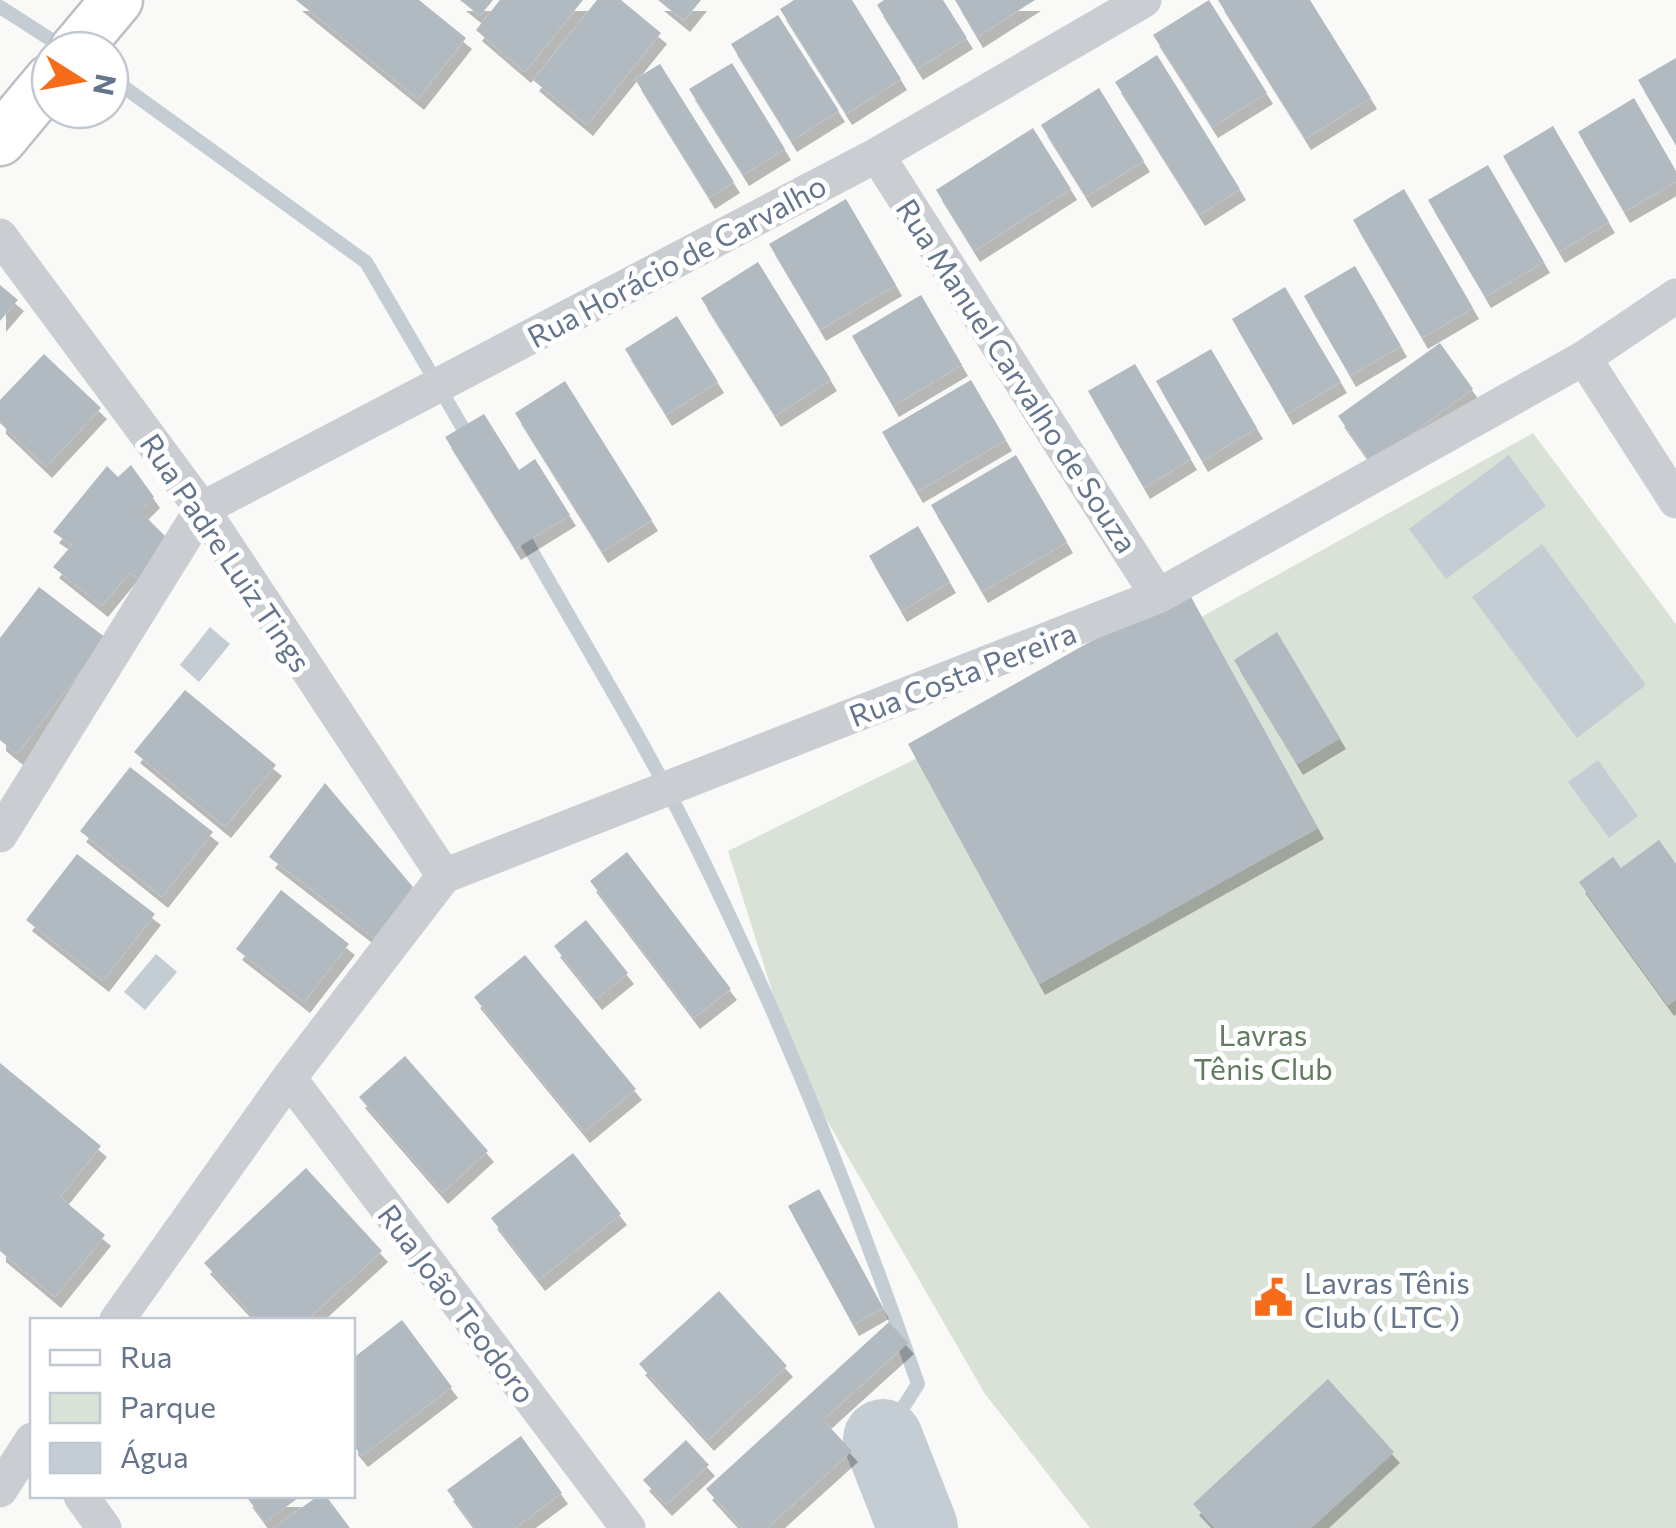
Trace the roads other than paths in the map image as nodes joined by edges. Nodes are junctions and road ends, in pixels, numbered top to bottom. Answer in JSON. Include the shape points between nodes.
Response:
{"nodes":[{"id":1,"x":116,"y":0,"type":"edge"},
{"id":2,"x":1144,"y":0,"type":"edge"},
{"id":3,"x":91,"y":30,"type":"edge"},
{"id":4,"x":30,"y":104,"type":"edge"},
{"id":5,"x":0,"y":140,"type":"edge"},
{"id":6,"x":877,"y":155,"type":"junction"},
{"id":7,"x":0,"y":236,"type":"edge"},
{"id":8,"x":1676,"y":296,"type":"edge"},
{"id":9,"x":1584,"y":358,"type":"junction"},
{"id":10,"x":1676,"y":500,"type":"edge"},
{"id":11,"x":202,"y":509,"type":"junction"},
{"id":12,"x":1158,"y":596,"type":"junction"},
{"id":13,"x":0,"y":836,"type":"edge"},
{"id":14,"x":444,"y":876,"type":"junction"},
{"id":15,"x":289,"y":1078,"type":"junction"},
{"id":16,"x":118,"y":1318,"type":"edge"},
{"id":17,"x":30,"y":1443,"type":"edge"},
{"id":18,"x":0,"y":1490,"type":"edge"},
{"id":19,"x":82,"y":1498,"type":"edge"},
{"id":20,"x":104,"y":1528,"type":"edge"},
{"id":21,"x":628,"y":1528,"type":"edge"}],
"edges":[{"from":1,"to":3,"type":"main road"},
{"from":2,"to":6,"type":"street","name":"Rua Horácio de Carvalho"},
{"from":4,"to":5,"type":"main road"},
{"from":6,"to":11,"type":"street","name":"Rua Horácio de Carvalho"},
{"from":6,"to":12,"type":"street","name":"Rua Manuel Carvalho de Souza"},
{"from":7,"to":11,"type":"street","name":"Rua Padre Luiz Tings"},
{"from":8,"to":9,"type":"street","name":"Rua Costa Pereira"},
{"from":9,"to":10,"type":"street"},
{"from":9,"to":12,"type":"street","name":"Rua Costa Pereira"},
{"from":11,"to":13,"type":"street"},
{"from":11,"to":14,"type":"street","name":"Rua Padre Luiz Tings"},
{"from":12,"to":14,"type":"street","name":"Rua Costa Pereira"},
{"from":14,"to":15,"type":"street"},
{"from":15,"to":16,"type":"street"},
{"from":15,"to":21,"type":"street","name":"Rua João Teodoro"},
{"from":17,"to":18,"type":"street"},
{"from":19,"to":20,"type":"street"}]}
